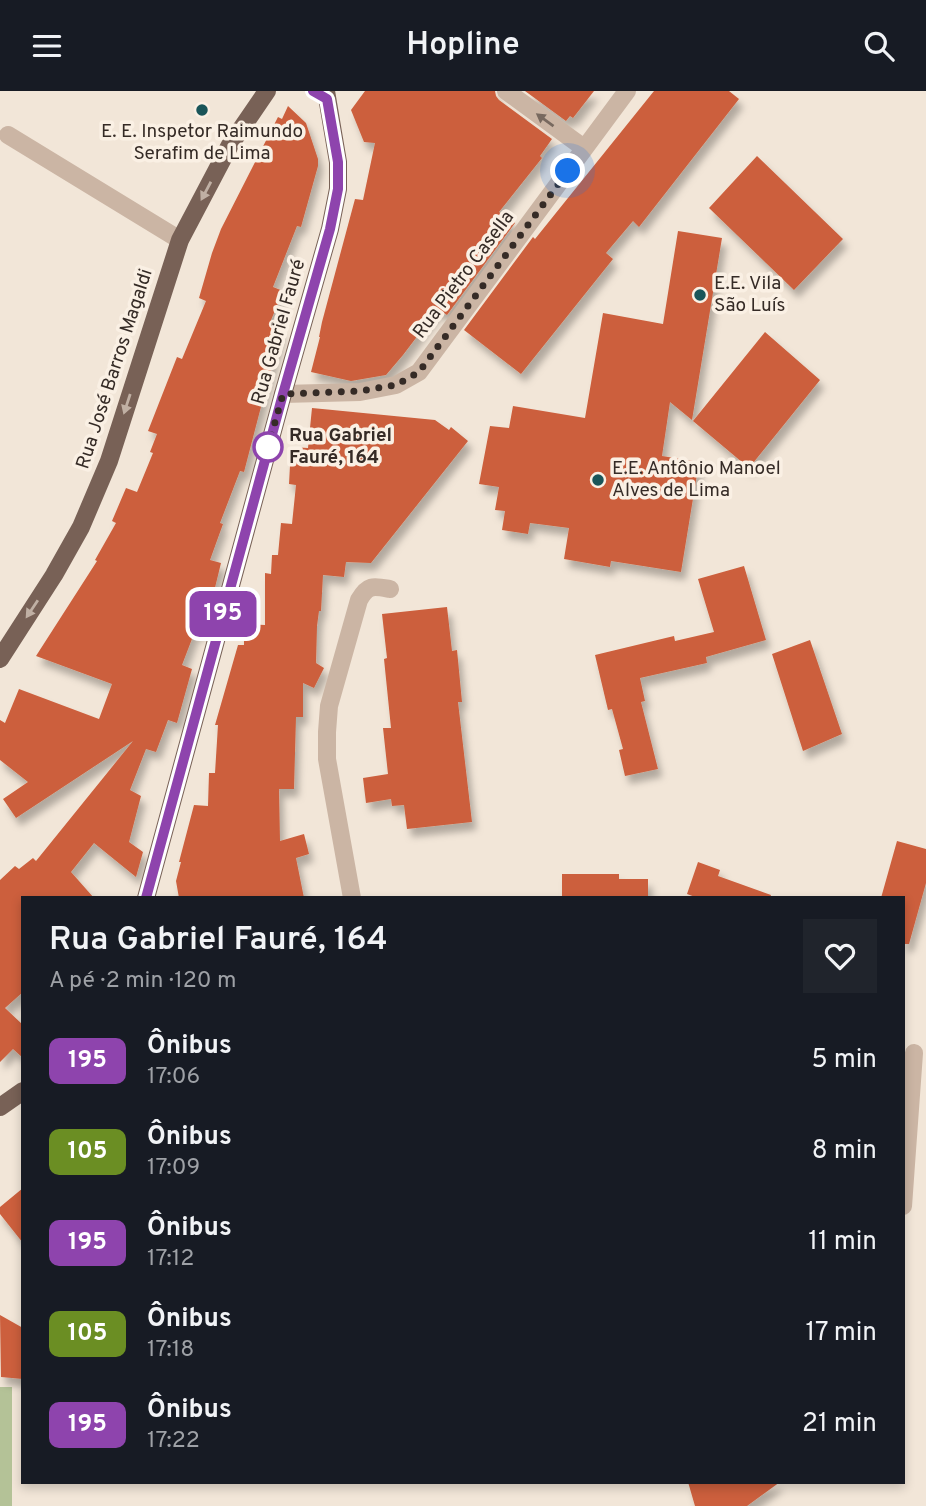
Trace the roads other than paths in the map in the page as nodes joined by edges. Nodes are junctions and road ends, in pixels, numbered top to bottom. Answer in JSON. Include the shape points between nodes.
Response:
{"nodes":[{"id":1,"x":506,"y":91,"type":"edge"},
{"id":2,"x":627,"y":91,"type":"edge"},
{"id":3,"x":268,"y":92,"type":"edge"},
{"id":4,"x":322,"y":94,"type":"edge"},
{"id":5,"x":8,"y":135,"type":"dead end"},
{"id":6,"x":584,"y":148,"type":"junction"},
{"id":7,"x":180,"y":240,"type":"junction"},
{"id":8,"x":283,"y":394,"type":"junction"},
{"id":9,"x":390,"y":589,"type":"dead end"},
{"id":10,"x":2,"y":650,"type":"edge"},
{"id":11,"x":147,"y":896,"type":"edge"},
{"id":12,"x":352,"y":896,"type":"edge"},
{"id":13,"x":914,"y":1053,"type":"edge"},
{"id":14,"x":21,"y":1092,"type":"edge"},
{"id":15,"x":0,"y":1107,"type":"edge"},
{"id":16,"x":905,"y":1178,"type":"edge"}],
"edges":[{"from":6,"to":1,"type":"street","one_way":true},
{"from":2,"to":6,"type":"street","name":"Rua Pietro Casella"},
{"from":3,"to":7,"type":"main road","name":"Rua José Barros Magaldi","one_way":true,"via":[[230,145]]},
{"from":4,"to":8,"type":"main road","name":"Rua Gabriel Fauré","via":[[338,162],[338,189]]},
{"from":5,"to":7,"type":"street"},
{"from":6,"to":8,"type":"street","name":"Rua Pietro Casella","via":[[419,372],[396,385],[360,391]]},
{"from":7,"to":10,"type":"main road","name":"Rua José Barros Magaldi","one_way":true,"via":[[109,461],[90,505],[54,575]]},
{"from":8,"to":11,"type":"main road","name":"Rua Gabriel Fauré"},
{"from":9,"to":12,"type":"street","via":[[376,586],[363,592],[329,706],[327,759]]},
{"from":13,"to":16,"type":"street"},
{"from":14,"to":15,"type":"main road"}]}
